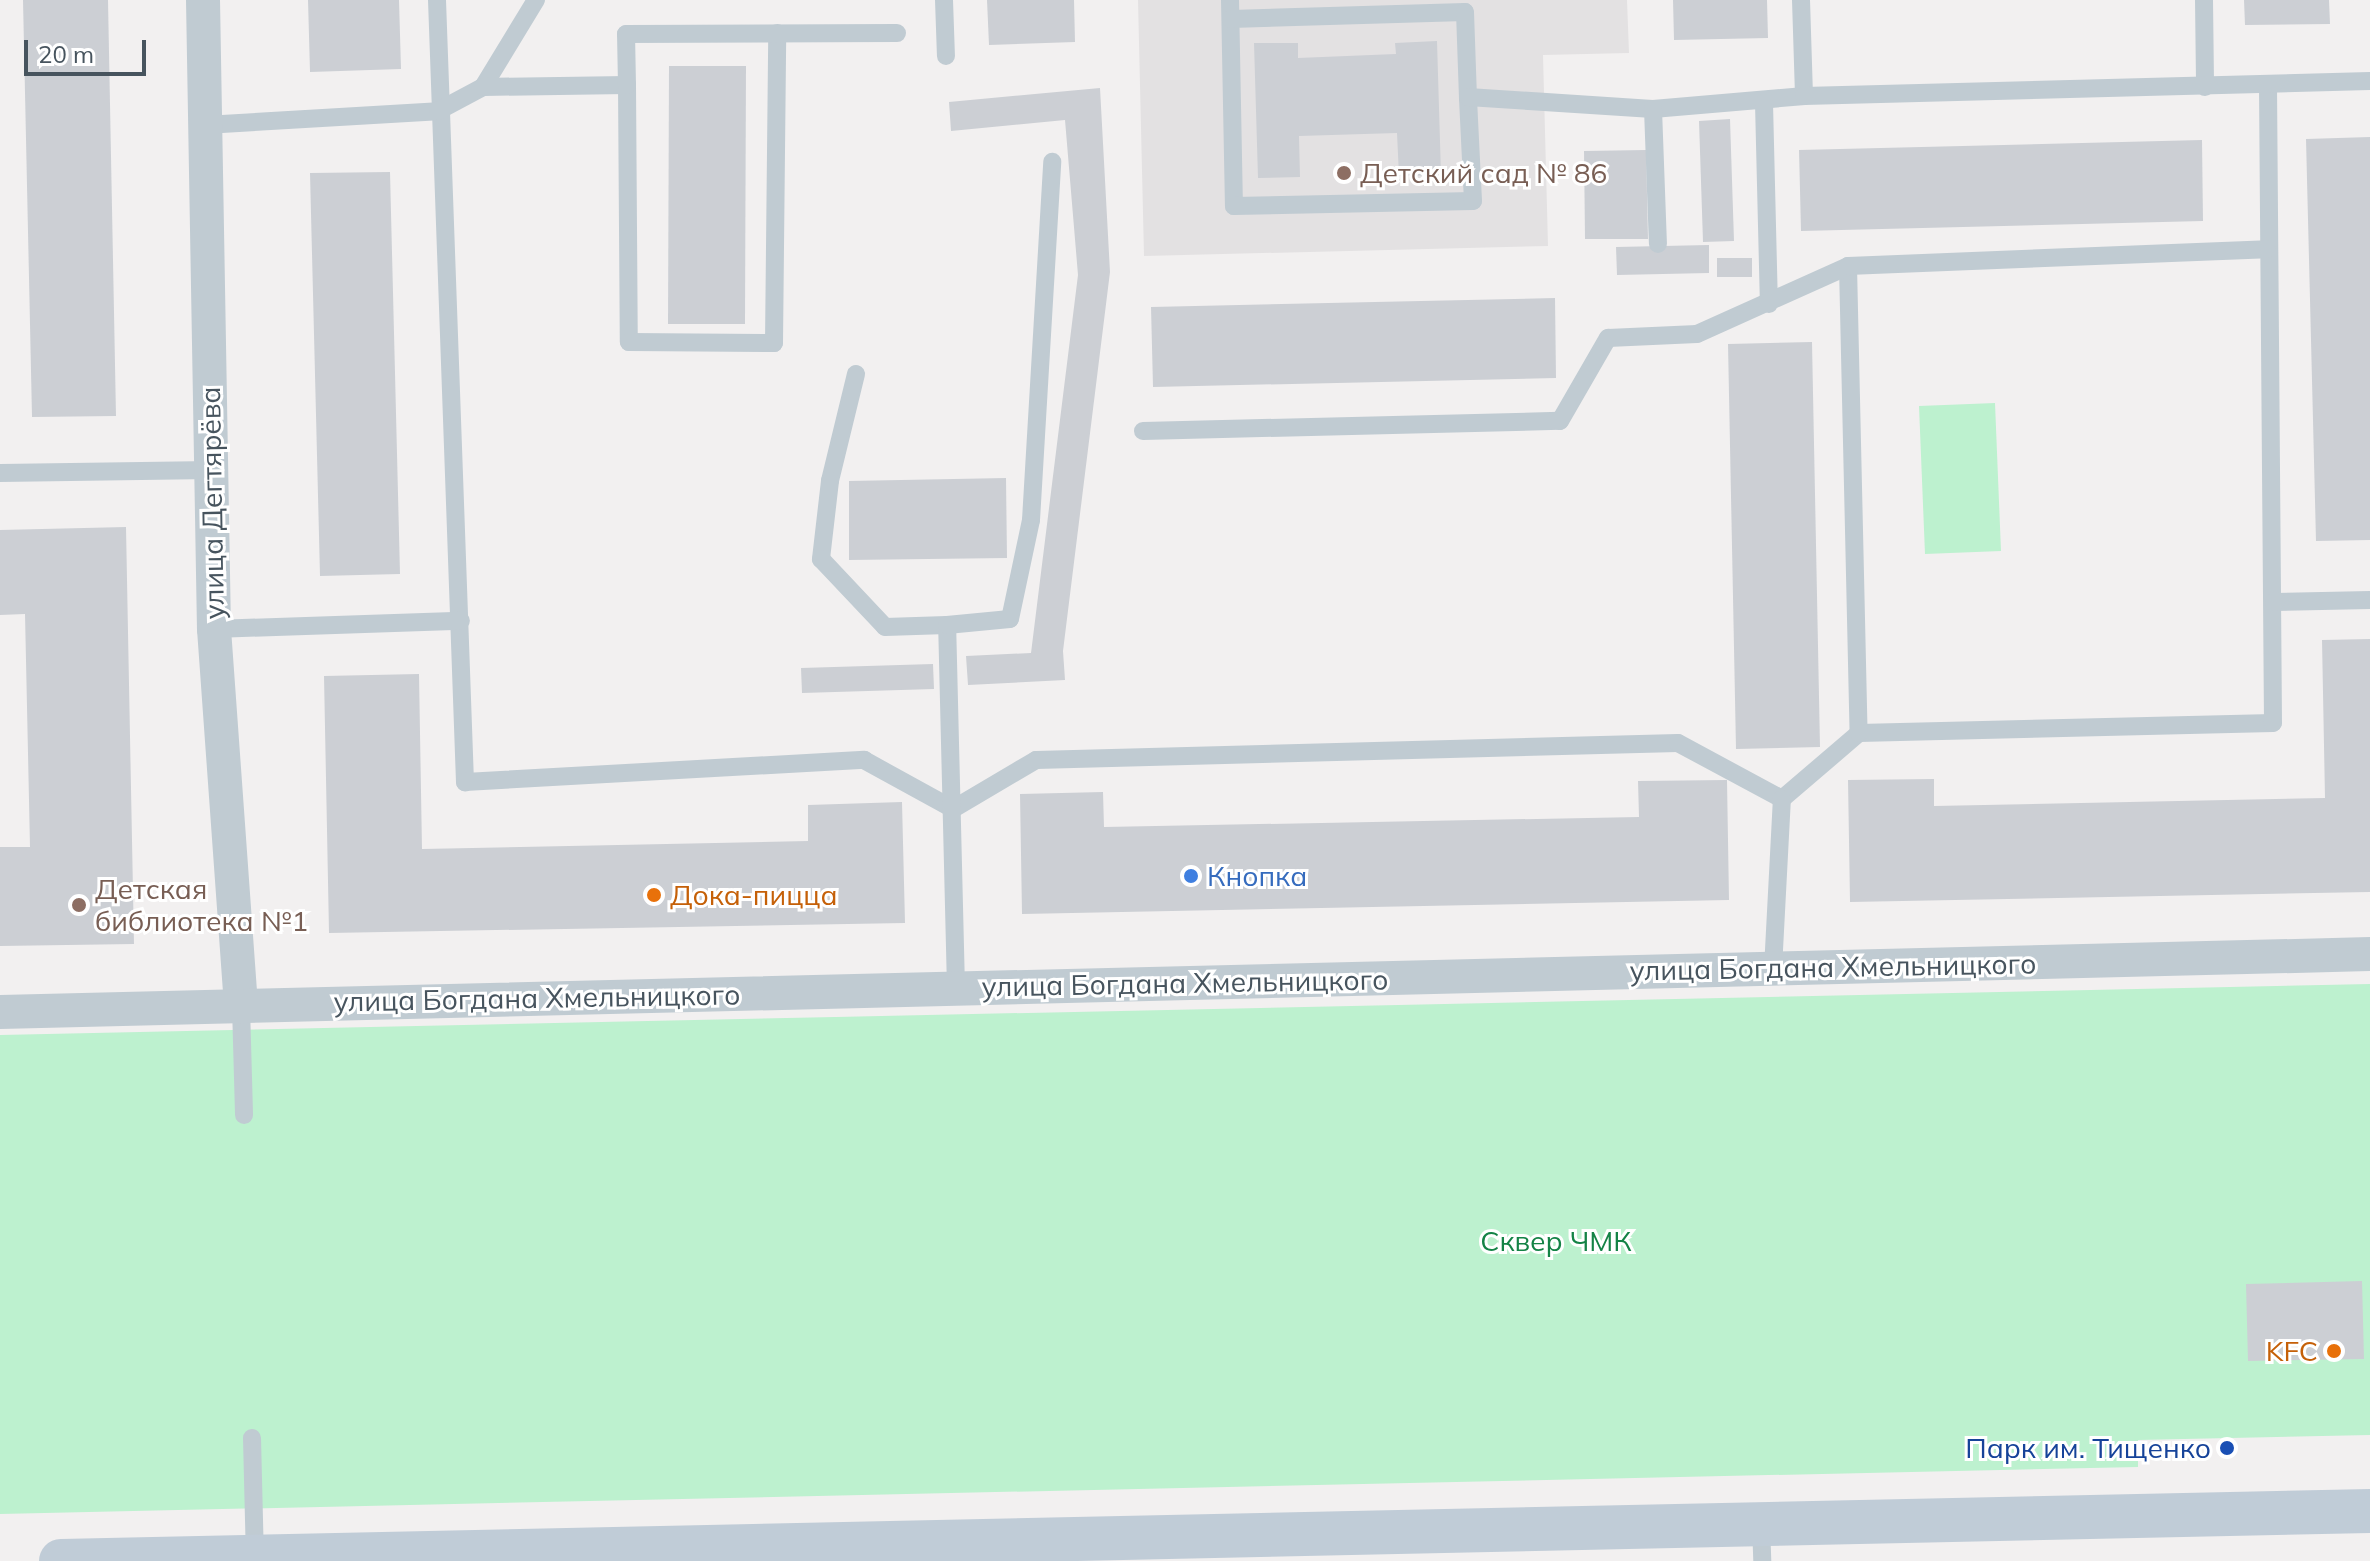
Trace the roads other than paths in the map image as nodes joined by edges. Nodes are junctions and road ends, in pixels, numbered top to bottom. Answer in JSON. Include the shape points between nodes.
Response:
{"nodes":[{"id":1,"x":203,"y":0,"type":"edge"},
{"id":2,"x":437,"y":0,"type":"edge"},
{"id":3,"x":536,"y":0,"type":"edge"},
{"id":4,"x":944,"y":0,"type":"edge"},
{"id":5,"x":1801,"y":0,"type":"edge"},
{"id":6,"x":2204,"y":0,"type":"edge"},
{"id":7,"x":1231,"y":10,"type":"edge"},
{"id":8,"x":777,"y":33,"type":"junction"},
{"id":9,"x":897,"y":33,"type":"dead end"},
{"id":10,"x":946,"y":56,"type":"dead end"},
{"id":11,"x":2370,"y":81,"type":"edge"},
{"id":12,"x":627,"y":85,"type":"junction"},
{"id":13,"x":2268,"y":85,"type":"junction"},
{"id":14,"x":483,"y":87,"type":"junction"},
{"id":15,"x":2205,"y":87,"type":"junction"},
{"id":16,"x":1804,"y":96,"type":"junction"},
{"id":17,"x":1468,"y":97,"type":"junction"},
{"id":18,"x":1764,"y":103,"type":"junction"},
{"id":19,"x":1653,"y":109,"type":"junction"},
{"id":20,"x":438,"y":111,"type":"junction"},
{"id":21,"x":205,"y":125,"type":"junction"},
{"id":22,"x":1052,"y":162,"type":"dead end"},
{"id":23,"x":1658,"y":244,"type":"dead end"},
{"id":24,"x":2267,"y":249,"type":"junction"},
{"id":25,"x":1848,"y":266,"type":"junction"},
{"id":26,"x":1769,"y":304,"type":"junction"},
{"id":27,"x":856,"y":374,"type":"dead end"},
{"id":28,"x":1143,"y":431,"type":"dead end"},
{"id":29,"x":212,"y":470,"type":"junction"},
{"id":30,"x":0,"y":473,"type":"edge"},
{"id":31,"x":2370,"y":600,"type":"edge"},
{"id":32,"x":2274,"y":602,"type":"junction"},
{"id":33,"x":461,"y":621,"type":"junction"},
{"id":34,"x":947,"y":625,"type":"junction"},
{"id":35,"x":214,"y":629,"type":"junction"},
{"id":36,"x":1859,"y":733,"type":"junction"},
{"id":37,"x":1782,"y":799,"type":"junction"},
{"id":38,"x":953,"y":809,"type":"junction"},
{"id":39,"x":2370,"y":954,"type":"edge"},
{"id":40,"x":1773,"y":969,"type":"junction"},
{"id":41,"x":956,"y":988,"type":"junction"},
{"id":42,"x":241,"y":1006,"type":"junction"},
{"id":43,"x":0,"y":1012,"type":"edge"},
{"id":44,"x":244,"y":1115,"type":"dead end"},
{"id":45,"x":252,"y":1438,"type":"dead end"},
{"id":46,"x":2370,"y":1511,"type":"edge"},
{"id":47,"x":1762,"y":1542,"type":"edge"},
{"id":48,"x":1013,"y":1551,"type":"edge"},
{"id":49,"x":255,"y":1557,"type":"junction"},
{"id":50,"x":61,"y":1561,"type":"edge"}],
"edges":[{"from":1,"to":21,"type":"street","name":"улица Дегтярёва"},
{"from":2,"to":20,"type":"lane"},
{"from":3,"to":14,"type":"lane"},
{"from":4,"to":10,"type":"lane"},
{"from":5,"to":16,"type":"lane"},
{"from":6,"to":15,"type":"lane"},
{"from":7,"to":17,"type":"lane","via":[[1465,12]]},
{"from":7,"to":17,"type":"lane","via":[[1234,206],[1473,201]]},
{"from":8,"to":9,"type":"lane"},
{"from":8,"to":12,"type":"lane","via":[[626,34]]},
{"from":8,"to":12,"type":"lane","via":[[774,343],[629,342]]},
{"from":11,"to":13,"type":"lane"},
{"from":12,"to":14,"type":"lane"},
{"from":13,"to":15,"type":"lane"},
{"from":13,"to":24,"type":"lane"},
{"from":14,"to":20,"type":"lane"},
{"from":15,"to":16,"type":"lane"},
{"from":16,"to":18,"type":"lane"},
{"from":17,"to":19,"type":"lane"},
{"from":18,"to":19,"type":"lane"},
{"from":18,"to":26,"type":"lane"},
{"from":19,"to":23,"type":"lane"},
{"from":20,"to":21,"type":"lane"},
{"from":20,"to":33,"type":"lane"},
{"from":21,"to":29,"type":"street","name":"улица Дегтярёва"},
{"from":22,"to":34,"type":"lane","via":[[1031,520],[1010,619]]},
{"from":24,"to":25,"type":"lane"},
{"from":24,"to":32,"type":"lane"},
{"from":25,"to":26,"type":"lane"},
{"from":25,"to":36,"type":"lane"},
{"from":26,"to":28,"type":"lane","via":[[1697,334],[1608,338],[1560,421]]},
{"from":27,"to":34,"type":"lane","via":[[830,481],[821,559],[885,627]]},
{"from":29,"to":30,"type":"lane"},
{"from":29,"to":35,"type":"street","name":"улица Дегтярёва"},
{"from":31,"to":32,"type":"lane"},
{"from":32,"to":36,"type":"lane","via":[[2273,723]]},
{"from":33,"to":35,"type":"lane"},
{"from":33,"to":38,"type":"lane","via":[[465,782],[864,760]]},
{"from":34,"to":38,"type":"lane"},
{"from":35,"to":42,"type":"street","name":"улица Дегтярёва"},
{"from":36,"to":37,"type":"lane"},
{"from":37,"to":38,"type":"lane","via":[[1678,743],[1036,760]]},
{"from":37,"to":40,"type":"lane"},
{"from":38,"to":41,"type":"lane"},
{"from":39,"to":40,"type":"street","name":"улица Богдана Хмельницкого"},
{"from":40,"to":41,"type":"street","name":"улица Богдана Хмельницкого"},
{"from":41,"to":42,"type":"street","name":"улица Богдана Хмельницкого"},
{"from":42,"to":43,"type":"street","name":"улица Богдана Хмельницкого"},
{"from":42,"to":44,"type":"lane"},
{"from":45,"to":49,"type":"lane"},
{"from":46,"to":47,"type":"main road"},
{"from":47,"to":48,"type":"main road"},
{"from":48,"to":49,"type":"main road"},
{"from":49,"to":50,"type":"main road"}]}
